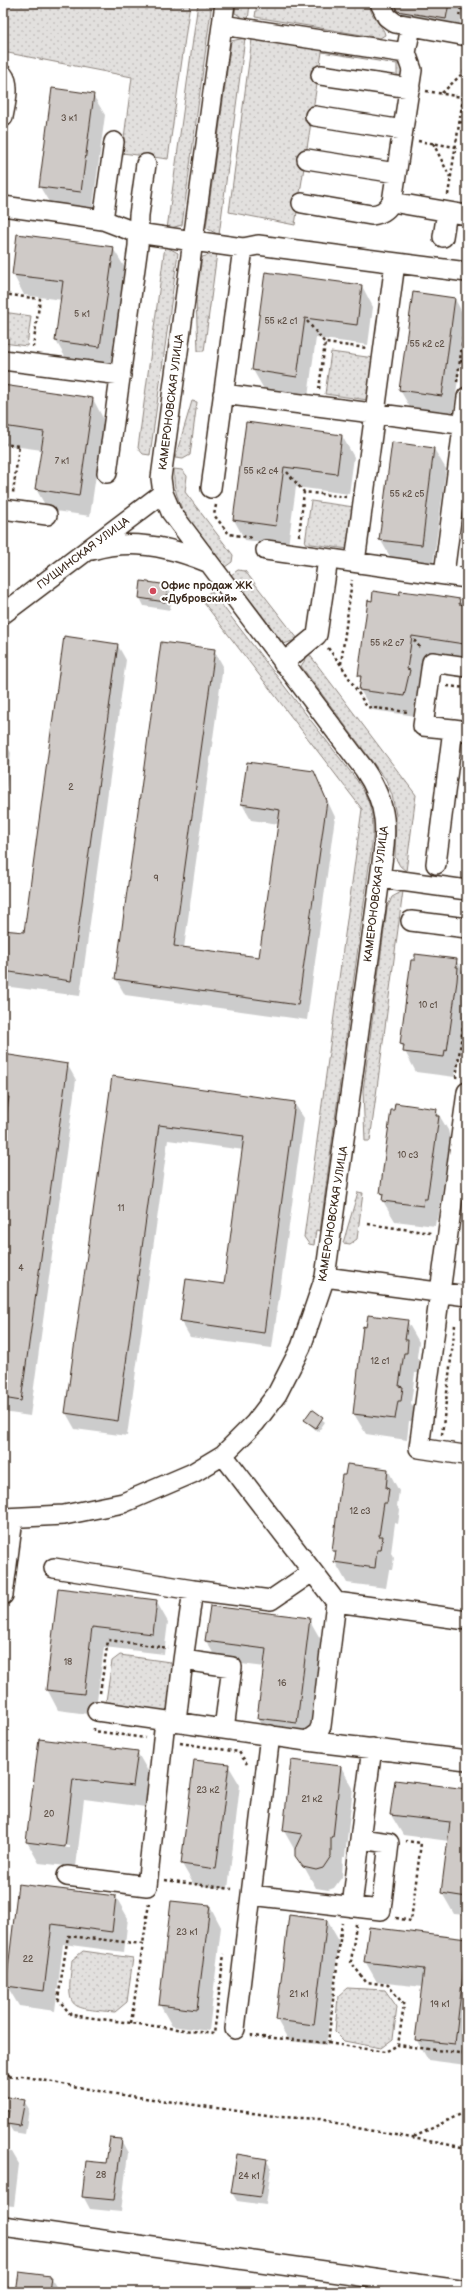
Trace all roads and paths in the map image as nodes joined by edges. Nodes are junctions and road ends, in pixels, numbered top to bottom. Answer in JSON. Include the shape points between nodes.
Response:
{"nodes":[{"id":1,"x":225,"y":3,"type":"edge"},
{"id":2,"x":380,"y":3,"type":"edge"},
{"id":3,"x":222,"y":25,"type":"junction"},
{"id":4,"x":411,"y":26,"type":"junction"},
{"id":5,"x":467,"y":36,"type":"edge"},
{"id":6,"x":406,"y":53,"type":"junction"},
{"id":7,"x":467,"y":68,"type":"edge"},
{"id":8,"x":467,"y":72,"type":"edge"},
{"id":9,"x":321,"y":75,"type":"dead end"},
{"id":10,"x":3,"y":76,"type":"edge"},
{"id":11,"x":410,"y":88,"type":"junction"},
{"id":12,"x":442,"y":93,"type":"junction"},
{"id":13,"x":463,"y":98,"type":"junction"},
{"id":14,"x":467,"y":98,"type":"edge"},
{"id":15,"x":315,"y":116,"type":"dead end"},
{"id":16,"x":3,"y":117,"type":"edge"},
{"id":17,"x":459,"y":122,"type":"junction"},
{"id":18,"x":467,"y":123,"type":"edge"},
{"id":19,"x":403,"y":134,"type":"junction"},
{"id":20,"x":114,"y":142,"type":"dead end"},
{"id":21,"x":433,"y":143,"type":"junction"},
{"id":22,"x":456,"y":147,"type":"junction"},
{"id":23,"x":307,"y":160,"type":"dead end"},
{"id":24,"x":146,"y":164,"type":"dead end"},
{"id":25,"x":396,"y":173,"type":"junction"},
{"id":26,"x":451,"y":177,"type":"junction"},
{"id":27,"x":392,"y":202,"type":"junction"},
{"id":28,"x":302,"y":203,"type":"dead end"},
{"id":29,"x":3,"y":206,"type":"edge"},
{"id":30,"x":447,"y":212,"type":"junction"},
{"id":31,"x":467,"y":215,"type":"edge"},
{"id":32,"x":103,"y":220,"type":"junction"},
{"id":33,"x":137,"y":233,"type":"junction"},
{"id":34,"x":443,"y":237,"type":"dead end"},
{"id":35,"x":193,"y":241,"type":"junction"},
{"id":36,"x":242,"y":248,"type":"junction"},
{"id":37,"x":395,"y":263,"type":"junction"},
{"id":38,"x":467,"y":272,"type":"edge"},
{"id":39,"x":3,"y":294,"type":"edge"},
{"id":40,"x":467,"y":309,"type":"edge"},
{"id":41,"x":307,"y":321,"type":"dead end"},
{"id":42,"x":325,"y":343,"type":"junction"},
{"id":43,"x":383,"y":350,"type":"junction"},
{"id":44,"x":3,"y":360,"type":"edge"},
{"id":45,"x":460,"y":361,"type":"junction"},
{"id":46,"x":467,"y":362,"type":"edge"},
{"id":47,"x":31,"y":364,"type":"junction"},
{"id":48,"x":121,"y":375,"type":"junction"},
{"id":49,"x":462,"y":393,"type":"edge"},
{"id":50,"x":223,"y":394,"type":"junction"},
{"id":51,"x":316,"y":406,"type":"junction"},
{"id":52,"x":375,"y":413,"type":"junction"},
{"id":53,"x":465,"y":425,"type":"edge"},
{"id":54,"x":3,"y":444,"type":"edge"},
{"id":55,"x":287,"y":472,"type":"dead end"},
{"id":56,"x":107,"y":473,"type":"dead end"},
{"id":57,"x":211,"y":488,"type":"joint"},
{"id":58,"x":304,"y":492,"type":"junction"},
{"id":59,"x":163,"y":493,"type":"junction"},
{"id":60,"x":363,"y":500,"type":"junction"},
{"id":61,"x":7,"y":510,"type":"edge"},
{"id":62,"x":47,"y":515,"type":"dead end"},
{"id":63,"x":262,"y":544,"type":"joint"},
{"id":64,"x":83,"y":553,"type":"junction"},
{"id":65,"x":296,"y":554,"type":"junction"},
{"id":66,"x":328,"y":559,"type":"junction"},
{"id":67,"x":207,"y":562,"type":"junction"},
{"id":68,"x":355,"y":562,"type":"junction"},
{"id":69,"x":444,"y":574,"type":"junction"},
{"id":70,"x":467,"y":578,"type":"edge"},
{"id":71,"x":3,"y":614,"type":"edge"},
{"id":72,"x":317,"y":635,"type":"junction"},
{"id":73,"x":283,"y":663,"type":"junction"},
{"id":74,"x":341,"y":665,"type":"junction"},
{"id":75,"x":467,"y":667,"type":"edge"},
{"id":76,"x":425,"y":714,"type":"junction"},
{"id":77,"x":460,"y":730,"type":"edge"},
{"id":78,"x":467,"y":850,"type":"edge"},
{"id":79,"x":436,"y":864,"type":"dead end"},
{"id":80,"x":467,"y":869,"type":"edge"},
{"id":81,"x":380,"y":878,"type":"junction"},
{"id":82,"x":467,"y":890,"type":"edge"},
{"id":83,"x":411,"y":921,"type":"dead end"},
{"id":84,"x":467,"y":928,"type":"edge"},
{"id":85,"x":467,"y":1092,"type":"edge"},
{"id":86,"x":368,"y":1224,"type":"dead end"},
{"id":87,"x":447,"y":1235,"type":"junction"},
{"id":88,"x":325,"y":1277,"type":"junction"},
{"id":89,"x":439,"y":1292,"type":"junction"},
{"id":90,"x":467,"y":1296,"type":"edge"},
{"id":91,"x":452,"y":1322,"type":"dead end"},
{"id":92,"x":441,"y":1441,"type":"dead end"},
{"id":93,"x":223,"y":1454,"type":"junction"},
{"id":94,"x":464,"y":1455,"type":"dead end"},
{"id":95,"x":8,"y":1519,"type":"edge"},
{"id":96,"x":54,"y":1568,"type":"dead end"},
{"id":97,"x":312,"y":1572,"type":"junction"},
{"id":98,"x":194,"y":1590,"type":"junction"},
{"id":99,"x":3,"y":1595,"type":"edge"},
{"id":100,"x":336,"y":1602,"type":"junction"},
{"id":101,"x":467,"y":1620,"type":"edge"},
{"id":102,"x":183,"y":1660,"type":"junction"},
{"id":103,"x":97,"y":1711,"type":"dead end"},
{"id":104,"x":170,"y":1721,"type":"junction"},
{"id":105,"x":224,"y":1729,"type":"junction"},
{"id":106,"x":270,"y":1735,"type":"junction"},
{"id":107,"x":162,"y":1741,"type":"junction"},
{"id":108,"x":307,"y":1741,"type":"junction"},
{"id":109,"x":372,"y":1748,"type":"junction"},
{"id":110,"x":467,"y":1760,"type":"edge"},
{"id":111,"x":247,"y":1770,"type":"dead end"},
{"id":112,"x":360,"y":1840,"type":"junction"},
{"id":113,"x":398,"y":1840,"type":"dead end"},
{"id":114,"x":67,"y":1876,"type":"dead end"},
{"id":115,"x":160,"y":1879,"type":"dead end"},
{"id":116,"x":233,"y":1881,"type":"dead end"},
{"id":117,"x":232,"y":1889,"type":"junction"},
{"id":118,"x":251,"y":1895,"type":"junction"},
{"id":119,"x":231,"y":1896,"type":"dead end"},
{"id":120,"x":149,"y":1900,"type":"dead end"},
{"id":121,"x":351,"y":1911,"type":"junction"},
{"id":122,"x":388,"y":1918,"type":"dead end"},
{"id":123,"x":143,"y":1944,"type":"junction"},
{"id":124,"x":225,"y":1950,"type":"dead end"},
{"id":125,"x":131,"y":2023,"type":"junction"},
{"id":126,"x":244,"y":2029,"type":"joint"},
{"id":127,"x":328,"y":2043,"type":"junction"},
{"id":128,"x":398,"y":2045,"type":"junction"},
{"id":129,"x":467,"y":2054,"type":"edge"},
{"id":130,"x":3,"y":2070,"type":"edge"},
{"id":131,"x":10,"y":2076,"type":"junction"},
{"id":132,"x":3,"y":2077,"type":"edge"},
{"id":133,"x":467,"y":2111,"type":"edge"},
{"id":134,"x":414,"y":2138,"type":"junction"},
{"id":135,"x":467,"y":2148,"type":"edge"},
{"id":136,"x":3,"y":2226,"type":"edge"},
{"id":137,"x":467,"y":2291,"type":"edge"}],
"edges":[{"from":1,"to":3,"type":"street","name":"КАМЕРОНОВСКАЯ УЛИЦА"},
{"from":2,"to":4,"type":"street","via":[[386,17],[394,23]]},
{"from":3,"to":6,"type":"street"},
{"from":3,"to":35,"type":"street","name":"КАМЕРОНОВСКАЯ УЛИЦА"},
{"from":4,"to":5,"type":"street"},
{"from":4,"to":6,"type":"street"},
{"from":6,"to":11,"type":"street","via":[[412,70]]},
{"from":7,"to":12,"type":"path"},
{"from":8,"to":13,"type":"path"},
{"from":9,"to":11,"type":"street"},
{"from":10,"to":16,"type":"street","via":[[7,86]]},
{"from":11,"to":12,"type":"path"},
{"from":11,"to":19,"type":"street"},
{"from":12,"to":13,"type":"path"},
{"from":13,"to":14,"type":"path"},
{"from":13,"to":17,"type":"path"},
{"from":15,"to":19,"type":"street"},
{"from":17,"to":18,"type":"path"},
{"from":17,"to":22,"type":"path"},
{"from":19,"to":21,"type":"path"},
{"from":19,"to":25,"type":"street"},
{"from":20,"to":32,"type":"street"},
{"from":21,"to":22,"type":"path"},
{"from":21,"to":26,"type":"path"},
{"from":22,"to":26,"type":"path"},
{"from":23,"to":25,"type":"street"},
{"from":24,"to":33,"type":"street"},
{"from":25,"to":27,"type":"street"},
{"from":26,"to":30,"type":"path"},
{"from":27,"to":28,"type":"street","via":[[387,210],[371,215]]},
{"from":27,"to":30,"type":"street"},
{"from":29,"to":32,"type":"street"},
{"from":30,"to":31,"type":"street"},
{"from":30,"to":34,"type":"street"},
{"from":32,"to":33,"type":"street"},
{"from":33,"to":35,"type":"street"},
{"from":33,"to":48,"type":"street","via":[[138,246]]},
{"from":35,"to":36,"type":"street"},
{"from":35,"to":59,"type":"street","name":"КАМЕРОНОВСКАЯ УЛИЦА","via":[[162,462]]},
{"from":36,"to":37,"type":"street","via":[[258,245]]},
{"from":36,"to":50,"type":"street"},
{"from":37,"to":38,"type":"street"},
{"from":37,"to":43,"type":"street"},
{"from":39,"to":47,"type":"path","via":[[40,299]]},
{"from":40,"to":45,"type":"path"},
{"from":41,"to":42,"type":"path"},
{"from":42,"to":43,"type":"path"},
{"from":42,"to":51,"type":"path"},
{"from":43,"to":52,"type":"street"},
{"from":44,"to":47,"type":"street"},
{"from":45,"to":46,"type":"path"},
{"from":45,"to":49,"type":"path"},
{"from":47,"to":48,"type":"street"},
{"from":48,"to":56,"type":"street"},
{"from":49,"to":53,"type":"street"},
{"from":50,"to":51,"type":"street"},
{"from":50,"to":57,"type":"street"},
{"from":51,"to":52,"type":"street"},
{"from":52,"to":53,"type":"street"},
{"from":52,"to":60,"type":"street"},
{"from":53,"to":69,"type":"street"},
{"from":54,"to":61,"type":"path","via":[[19,446]]},
{"from":55,"to":58,"type":"path"},
{"from":57,"to":63,"type":"path","via":[[217,497],[214,516],[229,534]]},
{"from":58,"to":60,"type":"path"},
{"from":58,"to":65,"type":"path"},
{"from":59,"to":64,"type":"street","name":"ПУЩИНСКАЯ УЛИЦА"},
{"from":59,"to":67,"type":"street","name":"КАМЕРОНОВСКАЯ УЛИЦА","via":[[171,512]]},
{"from":60,"to":68,"type":"street"},
{"from":61,"to":62,"type":"street"},
{"from":63,"to":65,"type":"street"},
{"from":64,"to":67,"type":"street","via":[[110,545],[130,544],[171,550]]},
{"from":64,"to":71,"type":"street","name":"ПУЩИНСКАЯ УЛИЦА"},
{"from":65,"to":66,"type":"street"},
{"from":66,"to":68,"type":"street"},
{"from":66,"to":72,"type":"street"},
{"from":67,"to":73,"type":"street","name":"КАМЕРОНОВСКАЯ УЛИЦА"},
{"from":68,"to":69,"type":"street"},
{"from":68,"to":74,"type":"path"},
{"from":69,"to":70,"type":"street"},
{"from":72,"to":73,"type":"street"},
{"from":72,"to":74,"type":"path"},
{"from":73,"to":81,"type":"street","name":"КАМЕРОНОВСКАЯ УЛИЦА","via":[[364,769],[377,790],[386,830]]},
{"from":74,"to":76,"type":"path","via":[[367,707]]},
{"from":75,"to":76,"type":"street","via":[[432,662]]},
{"from":76,"to":77,"type":"street","via":[[423,726]]},
{"from":77,"to":79,"type":"street"},
{"from":78,"to":80,"type":"path"},
{"from":81,"to":82,"type":"street"},
{"from":81,"to":88,"type":"street","name":"КАМЕРОНОВСКАЯ УЛИЦА"},
{"from":83,"to":84,"type":"street"},
{"from":85,"to":87,"type":"street"},
{"from":86,"to":87,"type":"path"},
{"from":87,"to":89,"type":"street"},
{"from":88,"to":89,"type":"street"},
{"from":88,"to":93,"type":"street","name":"КАМЕРОНОВСКАЯ УЛИЦА","via":[[301,1347],[277,1394],[255,1423]]},
{"from":89,"to":90,"type":"street"},
{"from":89,"to":94,"type":"street","via":[[419,1448]]},
{"from":91,"to":92,"type":"path","via":[[456,1327]]},
{"from":93,"to":95,"type":"street","name":"КАМЕРОНОВСКАЯ УЛИЦА","via":[[193,1473],[123,1503],[64,1515]]},
{"from":93,"to":97,"type":"street"},
{"from":95,"to":99,"type":"street","name":"КАМЕРОНОВСКАЯ УЛИЦА"},
{"from":96,"to":98,"type":"street"},
{"from":97,"to":98,"type":"street","via":[[271,1600]]},
{"from":97,"to":100,"type":"street"},
{"from":98,"to":102,"type":"street"},
{"from":100,"to":101,"type":"street"},
{"from":100,"to":108,"type":"street","via":[[321,1726],[318,1733]]},
{"from":102,"to":104,"type":"street"},
{"from":102,"to":105,"type":"street","via":[[232,1667]]},
{"from":103,"to":104,"type":"street"},
{"from":104,"to":105,"type":"street"},
{"from":104,"to":107,"type":"street"},
{"from":105,"to":106,"type":"street"},
{"from":106,"to":108,"type":"street"},
{"from":106,"to":118,"type":"street"},
{"from":107,"to":111,"type":"path","via":[[239,1752],[248,1762]]},
{"from":107,"to":114,"type":"street","via":[[146,1886]]},
{"from":108,"to":109,"type":"street"},
{"from":109,"to":110,"type":"street"},
{"from":109,"to":112,"type":"street"},
{"from":112,"to":121,"type":"street"},
{"from":112,"to":121,"type":"street","via":[[389,1843],[382,1910]]},
{"from":113,"to":122,"type":"path","via":[[421,1843],[411,1920]]},
{"from":115,"to":117,"type":"path"},
{"from":116,"to":117,"type":"path"},
{"from":117,"to":119,"type":"path"},
{"from":118,"to":121,"type":"street"},
{"from":118,"to":126,"type":"street"},
{"from":120,"to":123,"type":"path"},
{"from":121,"to":127,"type":"path"},
{"from":121,"to":128,"type":"path","via":[[351,1962],[366,1982],[388,1985],[404,2005]]},
{"from":123,"to":125,"type":"path"},
{"from":123,"to":125,"type":"path","via":[[68,1936],[58,1999],[71,2016]]},
{"from":124,"to":125,"type":"path","via":[[214,2034]]},
{"from":126,"to":127,"type":"path","via":[[252,2036]]},
{"from":127,"to":128,"type":"path","via":[[385,2052]]},
{"from":128,"to":129,"type":"path"},
{"from":130,"to":131,"type":"path"},
{"from":131,"to":132,"type":"path"},
{"from":131,"to":134,"type":"path","via":[[281,2117],[320,2119]]},
{"from":133,"to":134,"type":"path"},
{"from":134,"to":135,"type":"path"},
{"from":136,"to":137,"type":"street"}]}
